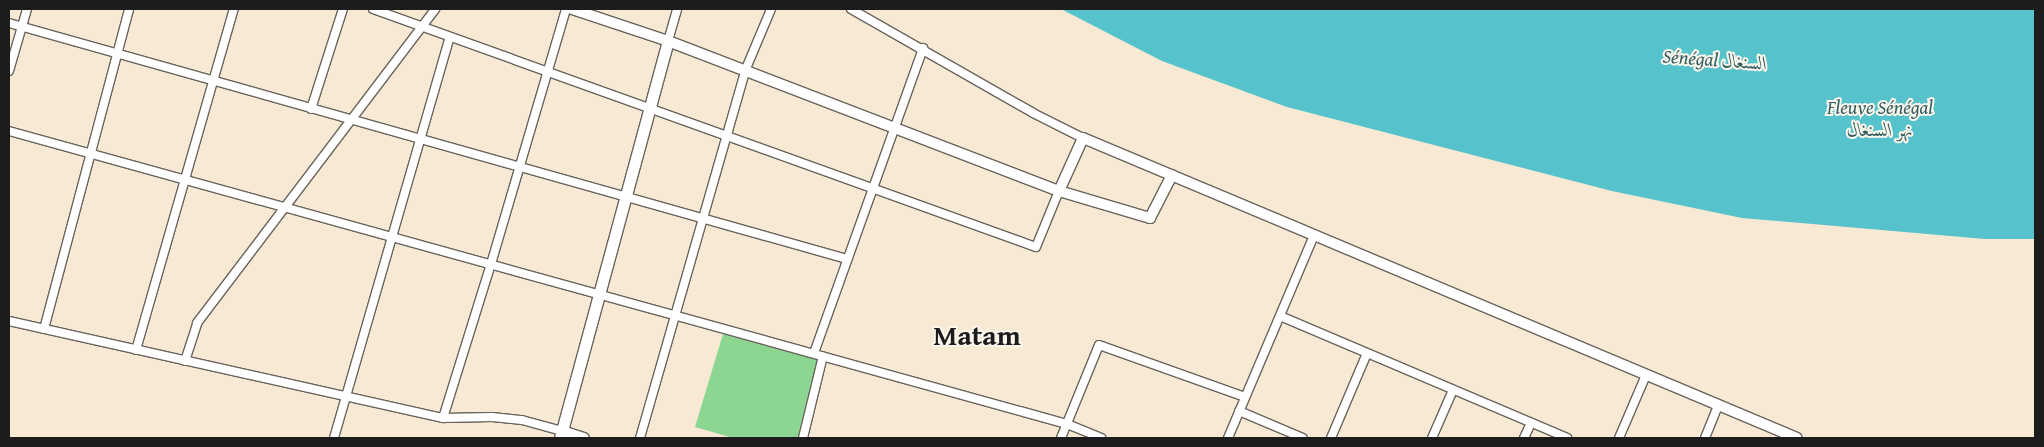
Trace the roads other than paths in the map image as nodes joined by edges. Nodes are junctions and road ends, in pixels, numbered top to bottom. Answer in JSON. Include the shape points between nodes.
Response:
{"nodes":[{"id":1,"x":26,"y":9,"type":"edge"},
{"id":2,"x":130,"y":9,"type":"edge"},
{"id":3,"x":234,"y":9,"type":"edge"},
{"id":4,"x":343,"y":9,"type":"edge"},
{"id":5,"x":373,"y":9,"type":"edge"},
{"id":6,"x":435,"y":9,"type":"edge"},
{"id":7,"x":566,"y":9,"type":"edge"},
{"id":8,"x":572,"y":9,"type":"edge"},
{"id":9,"x":677,"y":9,"type":"edge"},
{"id":10,"x":772,"y":9,"type":"edge"},
{"id":11,"x":851,"y":9,"type":"edge"},
{"id":12,"x":388,"y":11,"type":"edge"},
{"id":13,"x":9,"y":23,"type":"edge"},
{"id":14,"x":421,"y":26,"type":"junction"},
{"id":15,"x":22,"y":27,"type":"junction"},
{"id":16,"x":450,"y":36,"type":"junction"},
{"id":17,"x":668,"y":41,"type":"junction"},
{"id":18,"x":923,"y":48,"type":"junction"},
{"id":19,"x":117,"y":54,"type":"junction"},
{"id":20,"x":9,"y":71,"type":"edge"},
{"id":21,"x":746,"y":71,"type":"junction"},
{"id":22,"x":548,"y":72,"type":"junction"},
{"id":23,"x":213,"y":81,"type":"junction"},
{"id":24,"x":650,"y":108,"type":"junction"},
{"id":25,"x":312,"y":109,"type":"junction"},
{"id":26,"x":352,"y":120,"type":"junction"},
{"id":27,"x":894,"y":129,"type":"junction"},
{"id":28,"x":9,"y":131,"type":"edge"},
{"id":29,"x":727,"y":136,"type":"junction"},
{"id":30,"x":1083,"y":138,"type":"junction"},
{"id":31,"x":419,"y":139,"type":"junction"},
{"id":32,"x":91,"y":153,"type":"junction"},
{"id":33,"x":520,"y":167,"type":"junction"},
{"id":34,"x":1172,"y":175,"type":"junction"},
{"id":35,"x":185,"y":180,"type":"junction"},
{"id":36,"x":873,"y":188,"type":"junction"},
{"id":37,"x":1059,"y":191,"type":"junction"},
{"id":38,"x":626,"y":197,"type":"junction"},
{"id":39,"x":285,"y":207,"type":"junction"},
{"id":40,"x":703,"y":219,"type":"junction"},
{"id":41,"x":1314,"y":235,"type":"junction"},
{"id":42,"x":392,"y":237,"type":"junction"},
{"id":43,"x":847,"y":259,"type":"junction"},
{"id":44,"x":491,"y":264,"type":"junction"},
{"id":45,"x":599,"y":294,"type":"junction"},
{"id":46,"x":675,"y":315,"type":"junction"},
{"id":47,"x":1280,"y":316,"type":"junction"},
{"id":48,"x":9,"y":321,"type":"edge"},
{"id":49,"x":44,"y":329,"type":"junction"},
{"id":50,"x":136,"y":350,"type":"junction"},
{"id":51,"x":814,"y":353,"type":"junction"},
{"id":52,"x":1367,"y":353,"type":"junction"},
{"id":53,"x":823,"y":356,"type":"junction"},
{"id":54,"x":185,"y":361,"type":"junction"},
{"id":55,"x":1646,"y":375,"type":"junction"},
{"id":56,"x":1453,"y":390,"type":"junction"},
{"id":57,"x":346,"y":397,"type":"junction"},
{"id":58,"x":1245,"y":397,"type":"junction"},
{"id":59,"x":1718,"y":405,"type":"junction"},
{"id":60,"x":1240,"y":412,"type":"junction"},
{"id":61,"x":443,"y":418,"type":"junction"},
{"id":62,"x":1530,"y":423,"type":"junction"},
{"id":63,"x":1067,"y":424,"type":"junction"},
{"id":64,"x":561,"y":435,"type":"edge"},
{"id":65,"x":334,"y":438,"type":"edge"},
{"id":66,"x":579,"y":438,"type":"edge"},
{"id":67,"x":640,"y":438,"type":"edge"},
{"id":68,"x":803,"y":438,"type":"edge"},
{"id":69,"x":1061,"y":438,"type":"edge"},
{"id":70,"x":1101,"y":438,"type":"edge"},
{"id":71,"x":1228,"y":438,"type":"edge"},
{"id":72,"x":1303,"y":438,"type":"edge"},
{"id":73,"x":1331,"y":438,"type":"edge"},
{"id":74,"x":1432,"y":438,"type":"edge"},
{"id":75,"x":1524,"y":438,"type":"edge"},
{"id":76,"x":1567,"y":438,"type":"edge"},
{"id":77,"x":1619,"y":438,"type":"edge"},
{"id":78,"x":1705,"y":438,"type":"edge"},
{"id":79,"x":1797,"y":438,"type":"edge"}],
"edges":[{"from":1,"to":15,"type":"street"},
{"from":2,"to":19,"type":"street"},
{"from":3,"to":23,"type":"street"},
{"from":4,"to":25,"type":"street"},
{"from":5,"to":12,"type":"street"},
{"from":6,"to":14,"type":"street"},
{"from":7,"to":22,"type":"street"},
{"from":8,"to":17,"type":"main road"},
{"from":9,"to":17,"type":"street"},
{"from":10,"to":21,"type":"street"},
{"from":11,"to":18,"type":"street"},
{"from":12,"to":14,"type":"street"},
{"from":13,"to":15,"type":"street"},
{"from":14,"to":16,"type":"street"},
{"from":14,"to":26,"type":"street"},
{"from":15,"to":19,"type":"street"},
{"from":15,"to":20,"type":"street"},
{"from":16,"to":22,"type":"street"},
{"from":16,"to":31,"type":"street"},
{"from":17,"to":21,"type":"main road"},
{"from":17,"to":24,"type":"main road"},
{"from":18,"to":27,"type":"street"},
{"from":18,"to":30,"type":"street"},
{"from":19,"to":23,"type":"street"},
{"from":19,"to":32,"type":"street"},
{"from":21,"to":27,"type":"main road"},
{"from":21,"to":29,"type":"street"},
{"from":22,"to":24,"type":"street"},
{"from":22,"to":33,"type":"street"},
{"from":23,"to":25,"type":"street"},
{"from":23,"to":35,"type":"street"},
{"from":24,"to":29,"type":"street"},
{"from":24,"to":38,"type":"main road"},
{"from":25,"to":26,"type":"street"},
{"from":26,"to":31,"type":"street"},
{"from":26,"to":39,"type":"street"},
{"from":27,"to":36,"type":"street"},
{"from":27,"to":37,"type":"main road"},
{"from":28,"to":32,"type":"street"},
{"from":29,"to":36,"type":"street"},
{"from":29,"to":40,"type":"street"},
{"from":30,"to":34,"type":"main road"},
{"from":30,"to":37,"type":"main road"},
{"from":31,"to":33,"type":"street"},
{"from":31,"to":42,"type":"street"},
{"from":32,"to":35,"type":"street"},
{"from":32,"to":49,"type":"street"},
{"from":33,"to":38,"type":"street"},
{"from":33,"to":44,"type":"street"},
{"from":34,"to":37,"type":"main road","via":[[1150,218]]},
{"from":34,"to":41,"type":"main road"},
{"from":35,"to":39,"type":"street"},
{"from":35,"to":50,"type":"street"},
{"from":36,"to":37,"type":"street","via":[[1036,247]]},
{"from":36,"to":43,"type":"street"},
{"from":38,"to":40,"type":"street"},
{"from":38,"to":45,"type":"main road"},
{"from":39,"to":42,"type":"street"},
{"from":39,"to":54,"type":"street","via":[[197,323]]},
{"from":40,"to":43,"type":"street"},
{"from":40,"to":46,"type":"street"},
{"from":41,"to":47,"type":"street"},
{"from":41,"to":55,"type":"main road"},
{"from":42,"to":44,"type":"street"},
{"from":42,"to":57,"type":"street"},
{"from":43,"to":51,"type":"street"},
{"from":44,"to":45,"type":"street"},
{"from":44,"to":61,"type":"street"},
{"from":45,"to":46,"type":"street"},
{"from":45,"to":64,"type":"main road"},
{"from":46,"to":51,"type":"street"},
{"from":46,"to":67,"type":"street"},
{"from":47,"to":52,"type":"street"},
{"from":47,"to":58,"type":"street"},
{"from":48,"to":49,"type":"street"},
{"from":49,"to":50,"type":"street"},
{"from":50,"to":54,"type":"street"},
{"from":51,"to":53,"type":"street"},
{"from":52,"to":56,"type":"street"},
{"from":52,"to":73,"type":"street"},
{"from":53,"to":63,"type":"street"},
{"from":53,"to":68,"type":"street"},
{"from":54,"to":57,"type":"street"},
{"from":55,"to":59,"type":"main road"},
{"from":55,"to":77,"type":"street"},
{"from":56,"to":62,"type":"street"},
{"from":56,"to":74,"type":"street"},
{"from":57,"to":61,"type":"street"},
{"from":57,"to":65,"type":"street"},
{"from":58,"to":60,"type":"street"},
{"from":58,"to":63,"type":"street","via":[[1099,345]]},
{"from":59,"to":78,"type":"street"},
{"from":59,"to":79,"type":"main road"},
{"from":60,"to":71,"type":"street"},
{"from":60,"to":72,"type":"street"},
{"from":61,"to":64,"type":"street","via":[[515,420]]},
{"from":62,"to":75,"type":"street"},
{"from":62,"to":76,"type":"street"},
{"from":63,"to":69,"type":"street"},
{"from":63,"to":70,"type":"street"},
{"from":64,"to":66,"type":"main road"}]}
